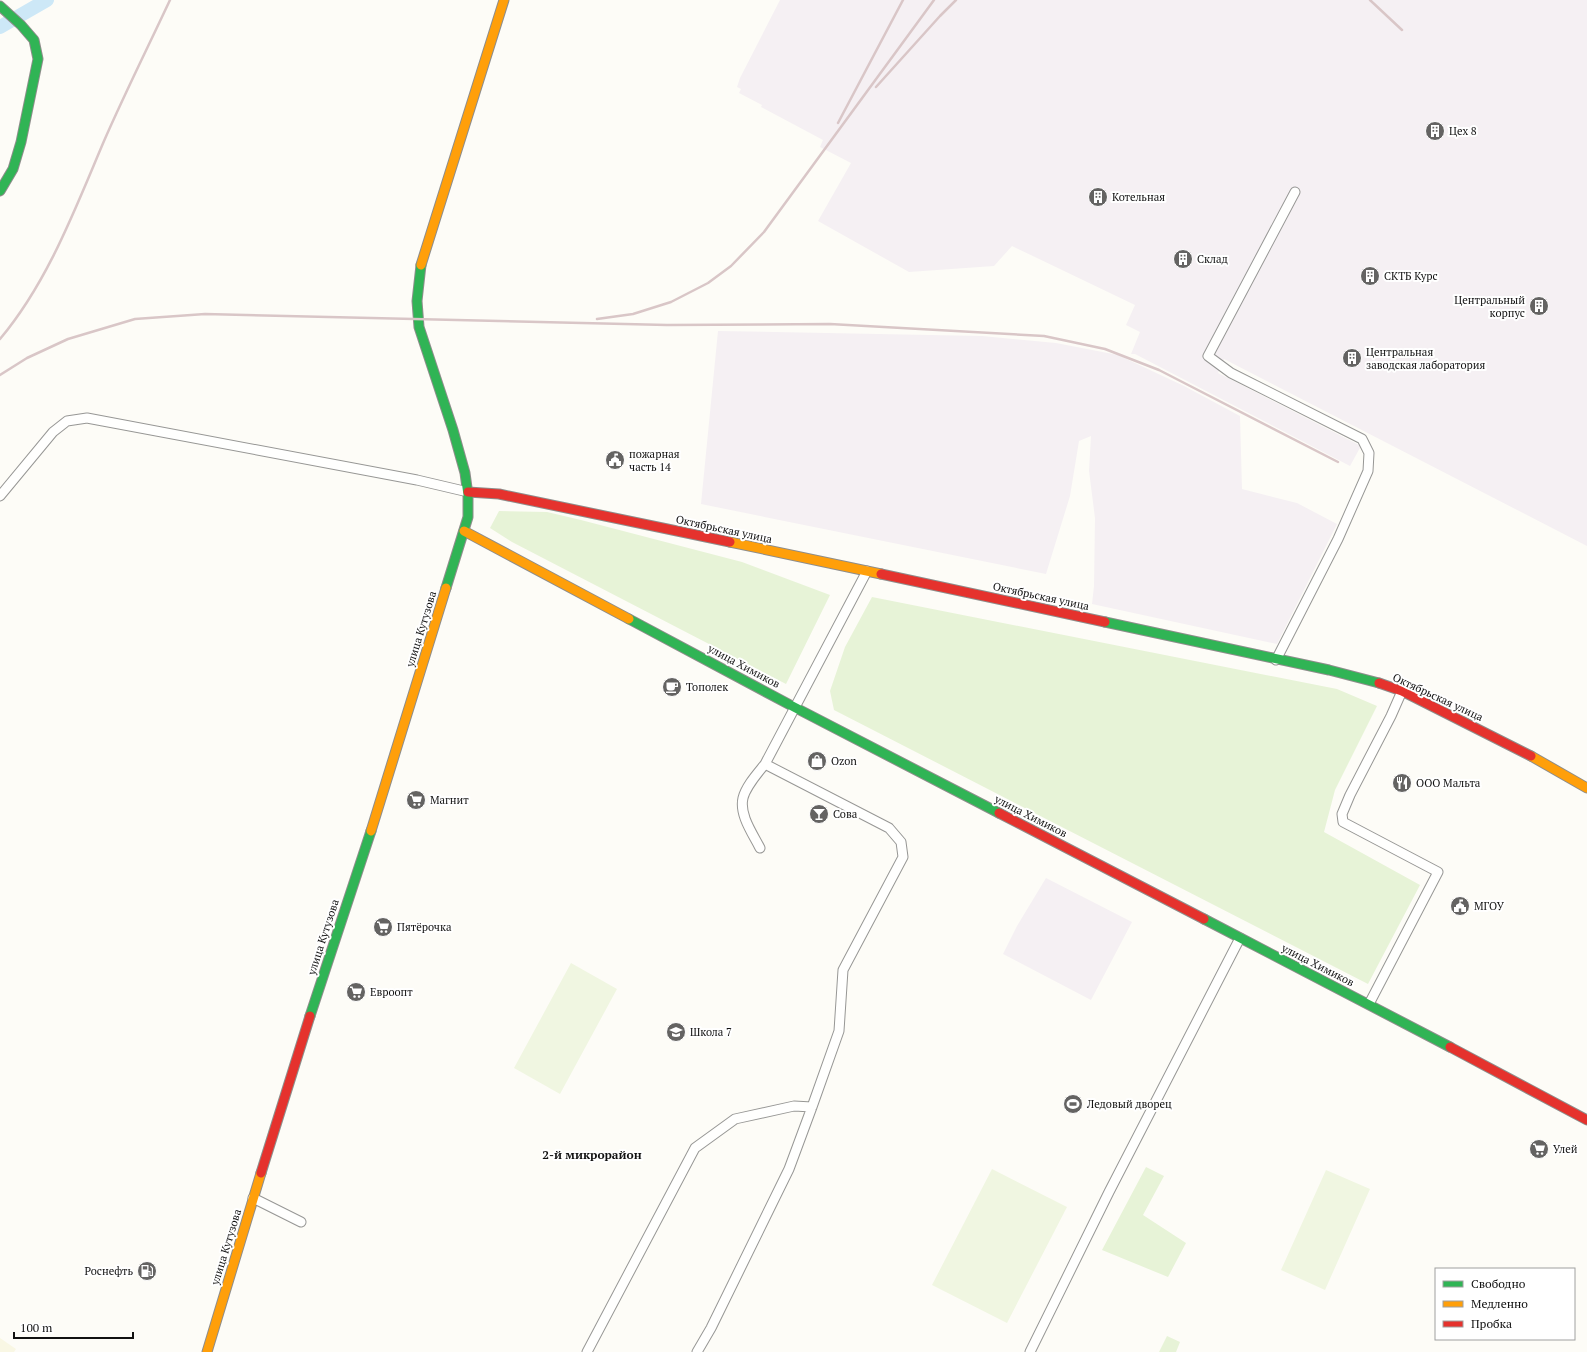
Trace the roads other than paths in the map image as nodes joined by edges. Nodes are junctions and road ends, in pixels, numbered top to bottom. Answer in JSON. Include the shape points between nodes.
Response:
{"nodes":[{"id":1,"x":504,"y":0,"type":"edge"},
{"id":2,"x":0,"y":6,"type":"edge"},
{"id":3,"x":0,"y":191,"type":"edge"},
{"id":4,"x":1295,"y":192,"type":"dead end"},
{"id":5,"x":468,"y":492,"type":"junction"},
{"id":6,"x":0,"y":496,"type":"edge"},
{"id":7,"x":464,"y":531,"type":"junction"},
{"id":8,"x":867,"y":571,"type":"junction"},
{"id":9,"x":1276,"y":660,"type":"junction"},
{"id":10,"x":1402,"y":691,"type":"junction"},
{"id":11,"x":794,"y":707,"type":"junction"},
{"id":12,"x":765,"y":764,"type":"junction"},
{"id":13,"x":1587,"y":788,"type":"edge"},
{"id":14,"x":760,"y":848,"type":"dead end"},
{"id":15,"x":1240,"y":938,"type":"junction"},
{"id":16,"x":1369,"y":1004,"type":"junction"},
{"id":17,"x":812,"y":1107,"type":"junction"},
{"id":18,"x":1587,"y":1120,"type":"edge"},
{"id":19,"x":253,"y":1198,"type":"junction"},
{"id":20,"x":301,"y":1222,"type":"dead end"},
{"id":21,"x":207,"y":1352,"type":"edge"},
{"id":22,"x":587,"y":1352,"type":"edge"},
{"id":23,"x":697,"y":1352,"type":"edge"},
{"id":24,"x":1030,"y":1352,"type":"edge"}],
"edges":[{"from":1,"to":5,"type":"main road","name":"улица Кутузова","via":[[424,254],[416,289],[417,320],[456,439]]},
{"from":2,"to":3,"type":"main road","via":[[34,40],[38,58],[21,142],[13,169]]},
{"from":4,"to":9,"type":"street","via":[[1208,356],[1231,373],[1362,439],[1369,452],[1368,471],[1338,539]]},
{"from":5,"to":6,"type":"street","via":[[417,480],[87,418],[67,421],[53,432]]},
{"from":5,"to":7,"type":"main road","name":"улица Кутузова","via":[[469,508]]},
{"from":5,"to":8,"type":"main road","name":"Октябрьская улица","via":[[499,494]]},
{"from":7,"to":11,"type":"main road","name":"улица Химиков"},
{"from":7,"to":19,"type":"main road","name":"улица Кутузова"},
{"from":8,"to":9,"type":"main road","name":"Октябрьская улица"},
{"from":8,"to":11,"type":"street"},
{"from":9,"to":10,"type":"main road","name":"Октябрьская улица","via":[[1329,670]]},
{"from":10,"to":13,"type":"main road","name":"Октябрьская улица","via":[[1537,759]]},
{"from":10,"to":16,"type":"street","via":[[1350,795],[1342,814],[1343,822],[1438,872]]},
{"from":11,"to":12,"type":"street"},
{"from":11,"to":15,"type":"main road","name":"улица Химиков"},
{"from":12,"to":14,"type":"street","via":[[743,798],[746,818]]},
{"from":12,"to":17,"type":"street","via":[[889,828],[901,842],[903,857],[843,970],[839,1031]]},
{"from":15,"to":16,"type":"main road","name":"улица Химиков"},
{"from":15,"to":24,"type":"street"},
{"from":16,"to":18,"type":"main road","name":"улица Химиков"},
{"from":17,"to":22,"type":"street","via":[[794,1106],[735,1119],[695,1148]]},
{"from":17,"to":23,"type":"street","via":[[789,1169]]},
{"from":19,"to":20,"type":"street"},
{"from":19,"to":21,"type":"main road","name":"улица Кутузова"}]}
